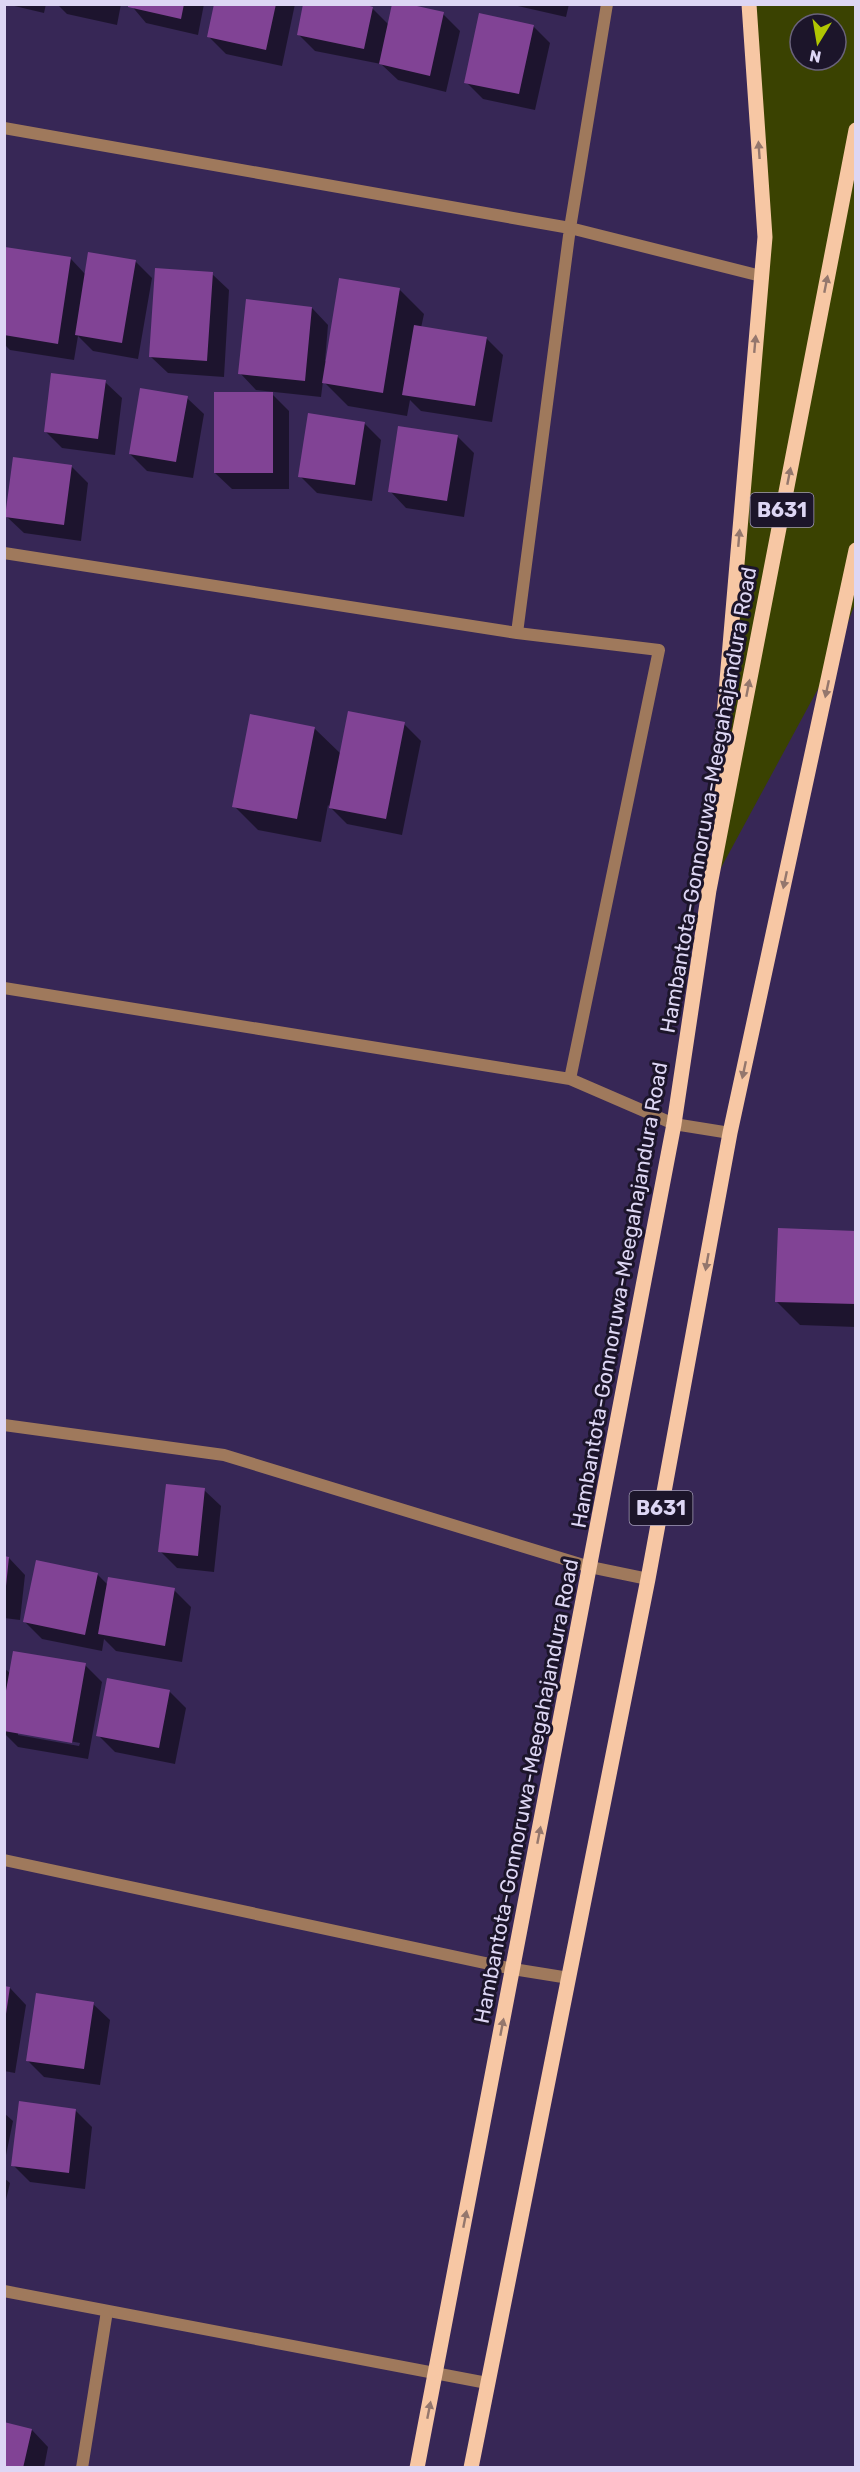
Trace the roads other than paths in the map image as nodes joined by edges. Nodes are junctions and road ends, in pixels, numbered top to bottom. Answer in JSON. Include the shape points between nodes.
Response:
{"nodes":[{"id":1,"x":607,"y":4,"type":"edge"},
{"id":2,"x":750,"y":4,"type":"edge"},
{"id":3,"x":4,"y":128,"type":"edge"},
{"id":4,"x":855,"y":130,"type":"edge"},
{"id":5,"x":570,"y":228,"type":"junction"},
{"id":6,"x":761,"y":276,"type":"junction"},
{"id":7,"x":855,"y":550,"type":"edge"},
{"id":8,"x":4,"y":553,"type":"edge"},
{"id":9,"x":855,"y":604,"type":"edge"},
{"id":10,"x":517,"y":633,"type":"junction"},
{"id":11,"x":832,"y":663,"type":"junction"},
{"id":12,"x":709,"y":890,"type":"junction"},
{"id":13,"x":4,"y":987,"type":"edge"},
{"id":14,"x":570,"y":1079,"type":"junction"},
{"id":15,"x":674,"y":1124,"type":"junction"},
{"id":16,"x":730,"y":1133,"type":"junction"},
{"id":17,"x":4,"y":1425,"type":"edge"},
{"id":18,"x":590,"y":1567,"type":"junction"},
{"id":19,"x":648,"y":1579,"type":"junction"},
{"id":20,"x":4,"y":1860,"type":"edge"},
{"id":21,"x":513,"y":1969,"type":"junction"},
{"id":22,"x":569,"y":1978,"type":"junction"},
{"id":23,"x":4,"y":2291,"type":"edge"},
{"id":24,"x":107,"y":2311,"type":"junction"},
{"id":25,"x":436,"y":2373,"type":"junction"},
{"id":26,"x":487,"y":2383,"type":"junction"},
{"id":27,"x":82,"y":2468,"type":"edge"},
{"id":28,"x":417,"y":2468,"type":"edge"},
{"id":29,"x":471,"y":2468,"type":"edge"}],
"edges":[{"from":1,"to":5,"type":"street"},
{"from":6,"to":2,"type":"main road","one_way":true,"via":[[765,237]]},
{"from":3,"to":5,"type":"street"},
{"from":12,"to":4,"type":"main road","name":"Hambantota-Gonnoruwa-Meegahajandura Road","number":"B631","one_way":true},
{"from":5,"to":6,"type":"street"},
{"from":5,"to":10,"type":"street"},
{"from":12,"to":6,"type":"main road","one_way":true},
{"from":7,"to":11,"type":"main road","number":"B631"},
{"from":8,"to":10,"type":"street"},
{"from":9,"to":11,"type":"main road"},
{"from":10,"to":14,"type":"street","via":[[659,650]]},
{"from":11,"to":16,"type":"main road","number":"B631","one_way":true},
{"from":12,"to":15,"type":"main road","name":"Hambantota-Gonnoruwa-Meegahajandura Road","number":"B631"},
{"from":13,"to":14,"type":"street"},
{"from":14,"to":15,"type":"street"},
{"from":15,"to":16,"type":"street"},
{"from":15,"to":18,"type":"main road","name":"Hambantota-Gonnoruwa-Meegahajandura Road","number":"B631"},
{"from":16,"to":19,"type":"main road","number":"B631","one_way":true},
{"from":17,"to":18,"type":"street","via":[[224,1455]]},
{"from":18,"to":19,"type":"street"},
{"from":21,"to":18,"type":"main road","name":"Hambantota-Gonnoruwa-Meegahajandura Road","number":"B631","one_way":true},
{"from":19,"to":22,"type":"main road","number":"B631"},
{"from":20,"to":21,"type":"street"},
{"from":21,"to":22,"type":"street"},
{"from":25,"to":21,"type":"main road","name":"Hambantota-Gonnoruwa-Meegahajandura Road","number":"B631","one_way":true},
{"from":22,"to":26,"type":"main road","number":"B631"},
{"from":23,"to":24,"type":"street"},
{"from":24,"to":25,"type":"street"},
{"from":24,"to":27,"type":"street"},
{"from":25,"to":26,"type":"street"},
{"from":28,"to":25,"type":"main road","name":"Hambantota-Gonnoruwa-Meegahajandura Road","number":"B631","one_way":true},
{"from":26,"to":29,"type":"main road","number":"B631"}]}
